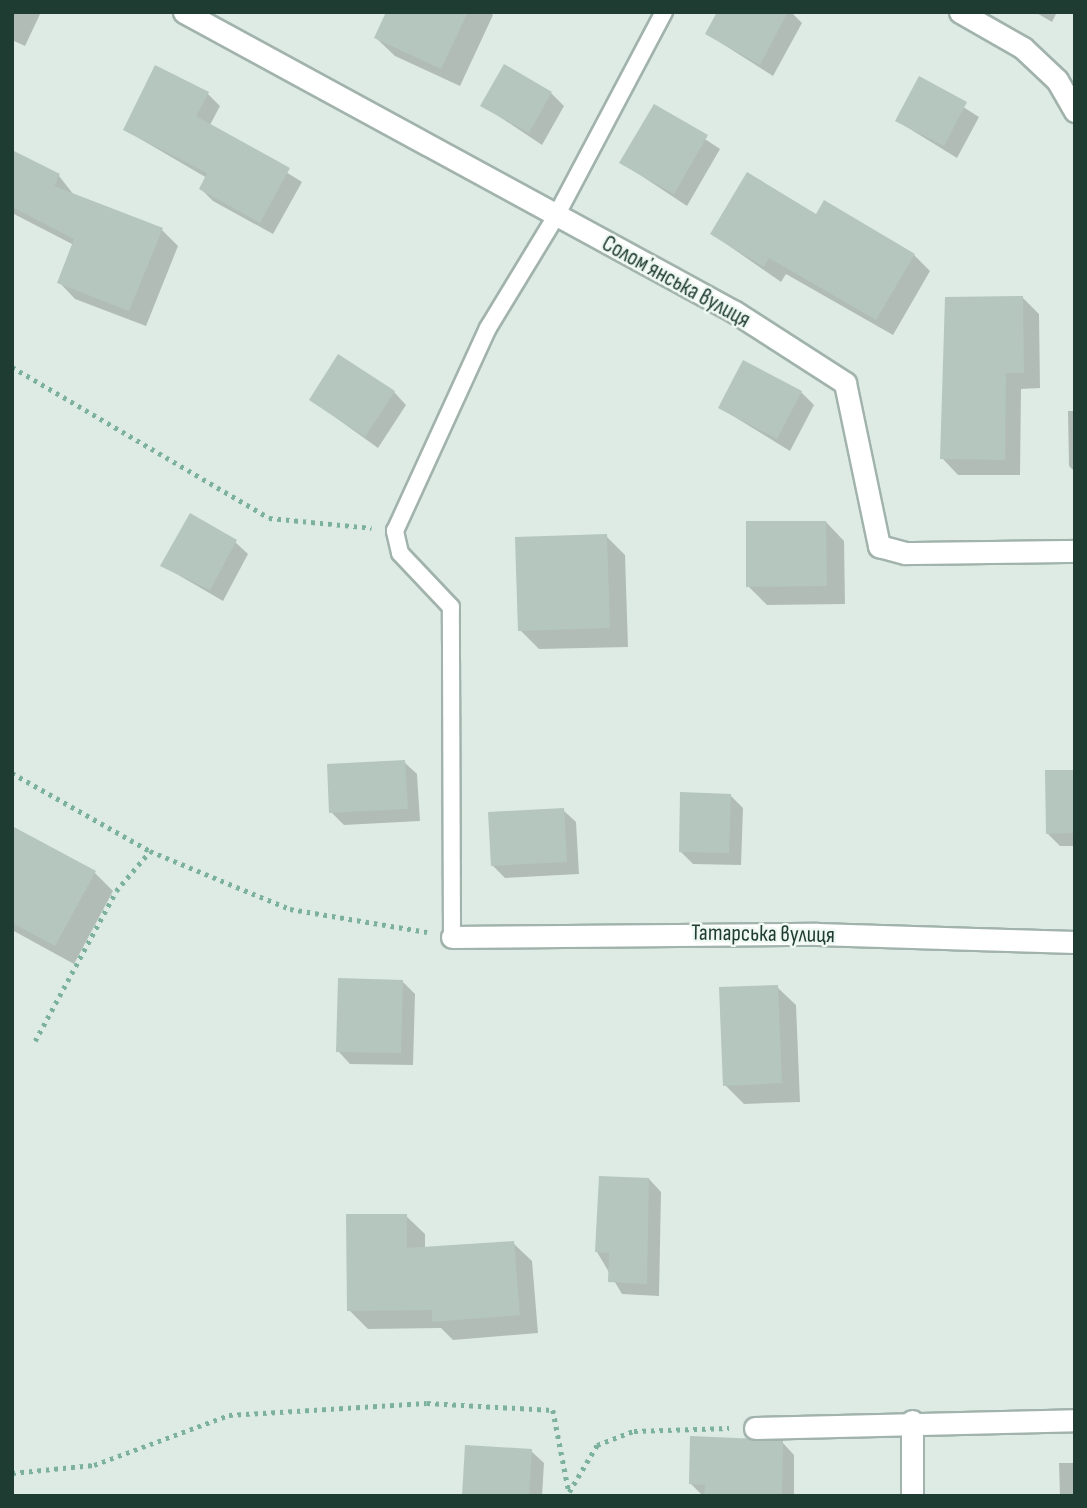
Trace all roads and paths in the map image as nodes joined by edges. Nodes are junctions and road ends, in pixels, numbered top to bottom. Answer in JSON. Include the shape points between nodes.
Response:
{"nodes":[{"id":1,"x":184,"y":12,"type":"edge"},
{"id":2,"x":664,"y":12,"type":"edge"},
{"id":3,"x":960,"y":12,"type":"edge"},
{"id":4,"x":1075,"y":111,"type":"edge"},
{"id":5,"x":556,"y":216,"type":"junction"},
{"id":6,"x":12,"y":367,"type":"edge"},
{"id":7,"x":395,"y":531,"type":"junction"},
{"id":8,"x":1075,"y":551,"type":"edge"},
{"id":9,"x":12,"y":773,"type":"edge"},
{"id":10,"x":149,"y":851,"type":"junction"},
{"id":11,"x":452,"y":937,"type":"junction"},
{"id":12,"x":1075,"y":942,"type":"edge"},
{"id":13,"x":34,"y":1041,"type":"dead end"},
{"id":14,"x":1075,"y":1420,"type":"edge"},
{"id":15,"x":912,"y":1421,"type":"junction"},
{"id":16,"x":755,"y":1428,"type":"joint"},
{"id":17,"x":12,"y":1472,"type":"edge"},
{"id":18,"x":569,"y":1494,"type":"edge"},
{"id":19,"x":912,"y":1496,"type":"edge"}],
"edges":[{"from":1,"to":5,"type":"street","name":"Соломʼянська вулиця"},
{"from":2,"to":5,"type":"lane"},
{"from":3,"to":4,"type":"street","via":[[1023,48],[1057,80]]},
{"from":5,"to":7,"type":"lane","via":[[488,328]]},
{"from":5,"to":8,"type":"street","name":"Соломʼянська вулиця","via":[[734,312],[845,383],[879,546],[905,554]]},
{"from":6,"to":7,"type":"path","via":[[269,518]]},
{"from":7,"to":11,"type":"lane","via":[[400,553],[451,607]]},
{"from":9,"to":10,"type":"path"},
{"from":10,"to":11,"type":"path","via":[[290,909]]},
{"from":10,"to":13,"type":"path","via":[[116,891]]},
{"from":11,"to":12,"type":"street","name":"Татарська вулиця","via":[[803,934]]},
{"from":14,"to":15,"type":"street"},
{"from":15,"to":16,"type":"street"},
{"from":15,"to":19,"type":"street"},
{"from":16,"to":18,"type":"path","via":[[634,1431],[597,1446]]},
{"from":17,"to":18,"type":"path","via":[[94,1465],[229,1415],[427,1403],[553,1409]]}]}
